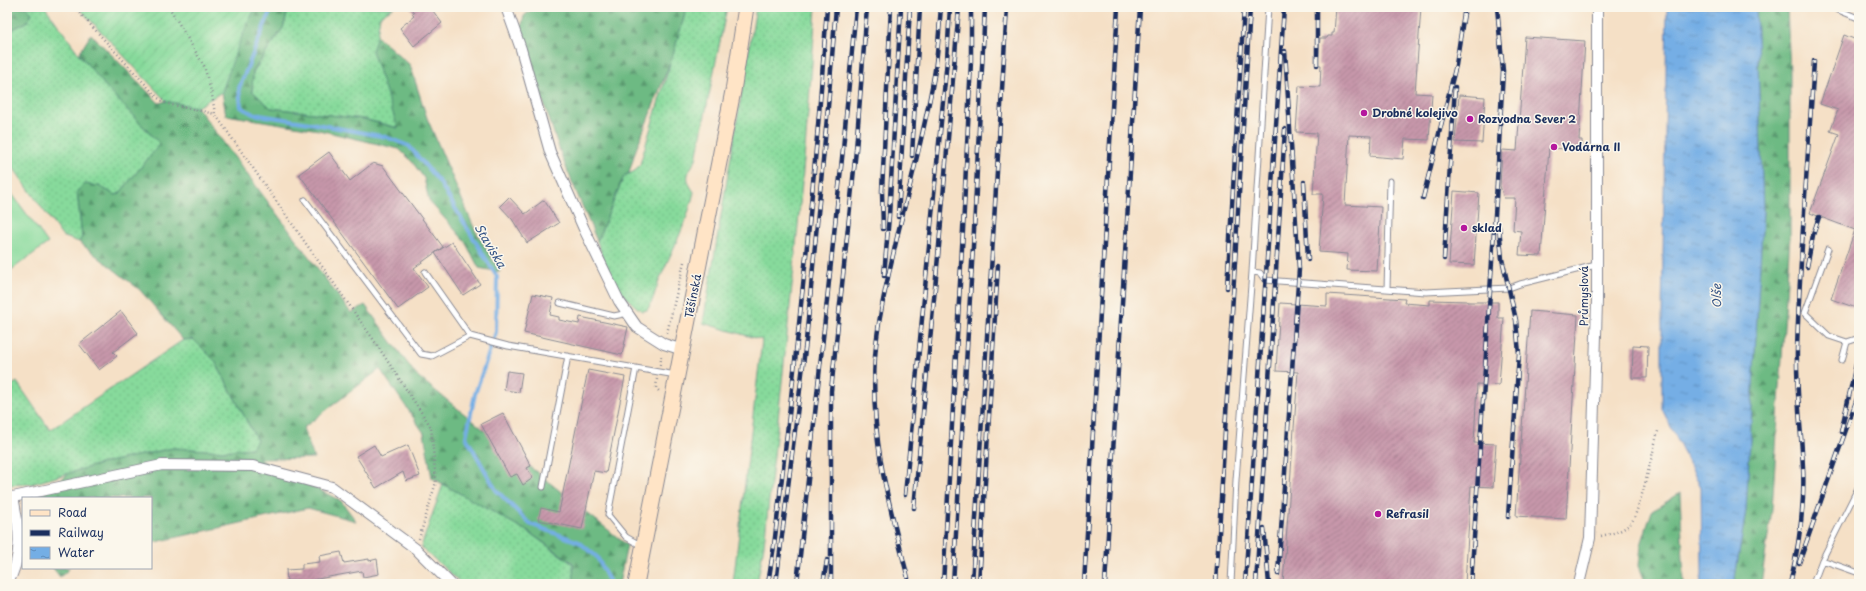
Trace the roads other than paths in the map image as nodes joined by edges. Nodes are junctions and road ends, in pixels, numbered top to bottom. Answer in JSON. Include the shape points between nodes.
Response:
{"nodes":[{"id":1,"x":506,"y":7,"type":"edge"},
{"id":2,"x":746,"y":7,"type":"edge"},
{"id":3,"x":1268,"y":7,"type":"edge"},
{"id":4,"x":1597,"y":7,"type":"edge"},
{"id":5,"x":1831,"y":7,"type":"edge"},
{"id":6,"x":1858,"y":18,"type":"dead end"},
{"id":7,"x":1390,"y":181,"type":"dead end"},
{"id":8,"x":306,"y":200,"type":"dead end"},
{"id":9,"x":1828,"y":249,"type":"dead end"},
{"id":10,"x":1596,"y":265,"type":"junction"},
{"id":11,"x":425,"y":272,"type":"dead end"},
{"id":12,"x":1252,"y":272,"type":"junction"},
{"id":13,"x":1387,"y":289,"type":"junction"},
{"id":14,"x":560,"y":303,"type":"dead end"},
{"id":15,"x":628,"y":314,"type":"junction"},
{"id":16,"x":470,"y":336,"type":"junction"},
{"id":17,"x":1859,"y":338,"type":"edge"},
{"id":18,"x":1847,"y":342,"type":"junction"},
{"id":19,"x":683,"y":350,"type":"junction"},
{"id":20,"x":568,"y":356,"type":"junction"},
{"id":21,"x":1842,"y":360,"type":"dead end"},
{"id":22,"x":636,"y":368,"type":"junction"},
{"id":23,"x":677,"y":376,"type":"junction"},
{"id":24,"x":1859,"y":486,"type":"edge"},
{"id":25,"x":543,"y":487,"type":"dead end"},
{"id":26,"x":10,"y":497,"type":"edge"},
{"id":27,"x":643,"y":546,"type":"junction"},
{"id":28,"x":1822,"y":560,"type":"junction"},
{"id":29,"x":1859,"y":574,"type":"edge"},
{"id":30,"x":7,"y":584,"type":"edge"},
{"id":31,"x":451,"y":584,"type":"edge"},
{"id":32,"x":636,"y":584,"type":"edge"},
{"id":33,"x":1231,"y":584,"type":"edge"},
{"id":34,"x":1579,"y":584,"type":"edge"},
{"id":35,"x":1813,"y":584,"type":"edge"}],
"edges":[{"from":1,"to":15,"type":"street","via":[[550,152],[587,235]]},
{"from":2,"to":19,"type":"main road","name":"Těšínská","via":[[733,91]]},
{"from":3,"to":12,"type":"lane"},
{"from":4,"to":10,"type":"street","name":"Průmyslová"},
{"from":5,"to":6,"type":"lane"},
{"from":7,"to":13,"type":"lane"},
{"from":8,"to":16,"type":"lane","via":[[421,354],[432,356]]},
{"from":9,"to":18,"type":"lane","via":[[1805,312],[1828,336]]},
{"from":10,"to":13,"type":"lane","via":[[1510,288],[1426,292]]},
{"from":10,"to":34,"type":"street","name":"Průmyslová","via":[[1590,538]]},
{"from":11,"to":16,"type":"lane"},
{"from":12,"to":13,"type":"lane","via":[[1260,273],[1266,280]]},
{"from":12,"to":33,"type":"lane"},
{"from":14,"to":15,"type":"lane","via":[[614,316]]},
{"from":15,"to":19,"type":"street","via":[[637,327],[664,344]]},
{"from":16,"to":20,"type":"lane","via":[[508,346]]},
{"from":17,"to":18,"type":"lane"},
{"from":18,"to":21,"type":"lane"},
{"from":19,"to":23,"type":"main road","name":"Těšínská"},
{"from":20,"to":22,"type":"lane"},
{"from":20,"to":25,"type":"lane"},
{"from":22,"to":23,"type":"lane"},
{"from":22,"to":27,"type":"lane","via":[[608,515],[626,537]]},
{"from":23,"to":27,"type":"main road","name":"Těšínská"},
{"from":24,"to":28,"type":"lane"},
{"from":26,"to":30,"type":"street","via":[[18,517],[20,550]]},
{"from":26,"to":31,"type":"street","via":[[162,465],[253,466],[332,487],[416,549]]},
{"from":27,"to":32,"type":"main road","name":"Těšínská"},
{"from":28,"to":29,"type":"lane"},
{"from":28,"to":35,"type":"lane"}]}
